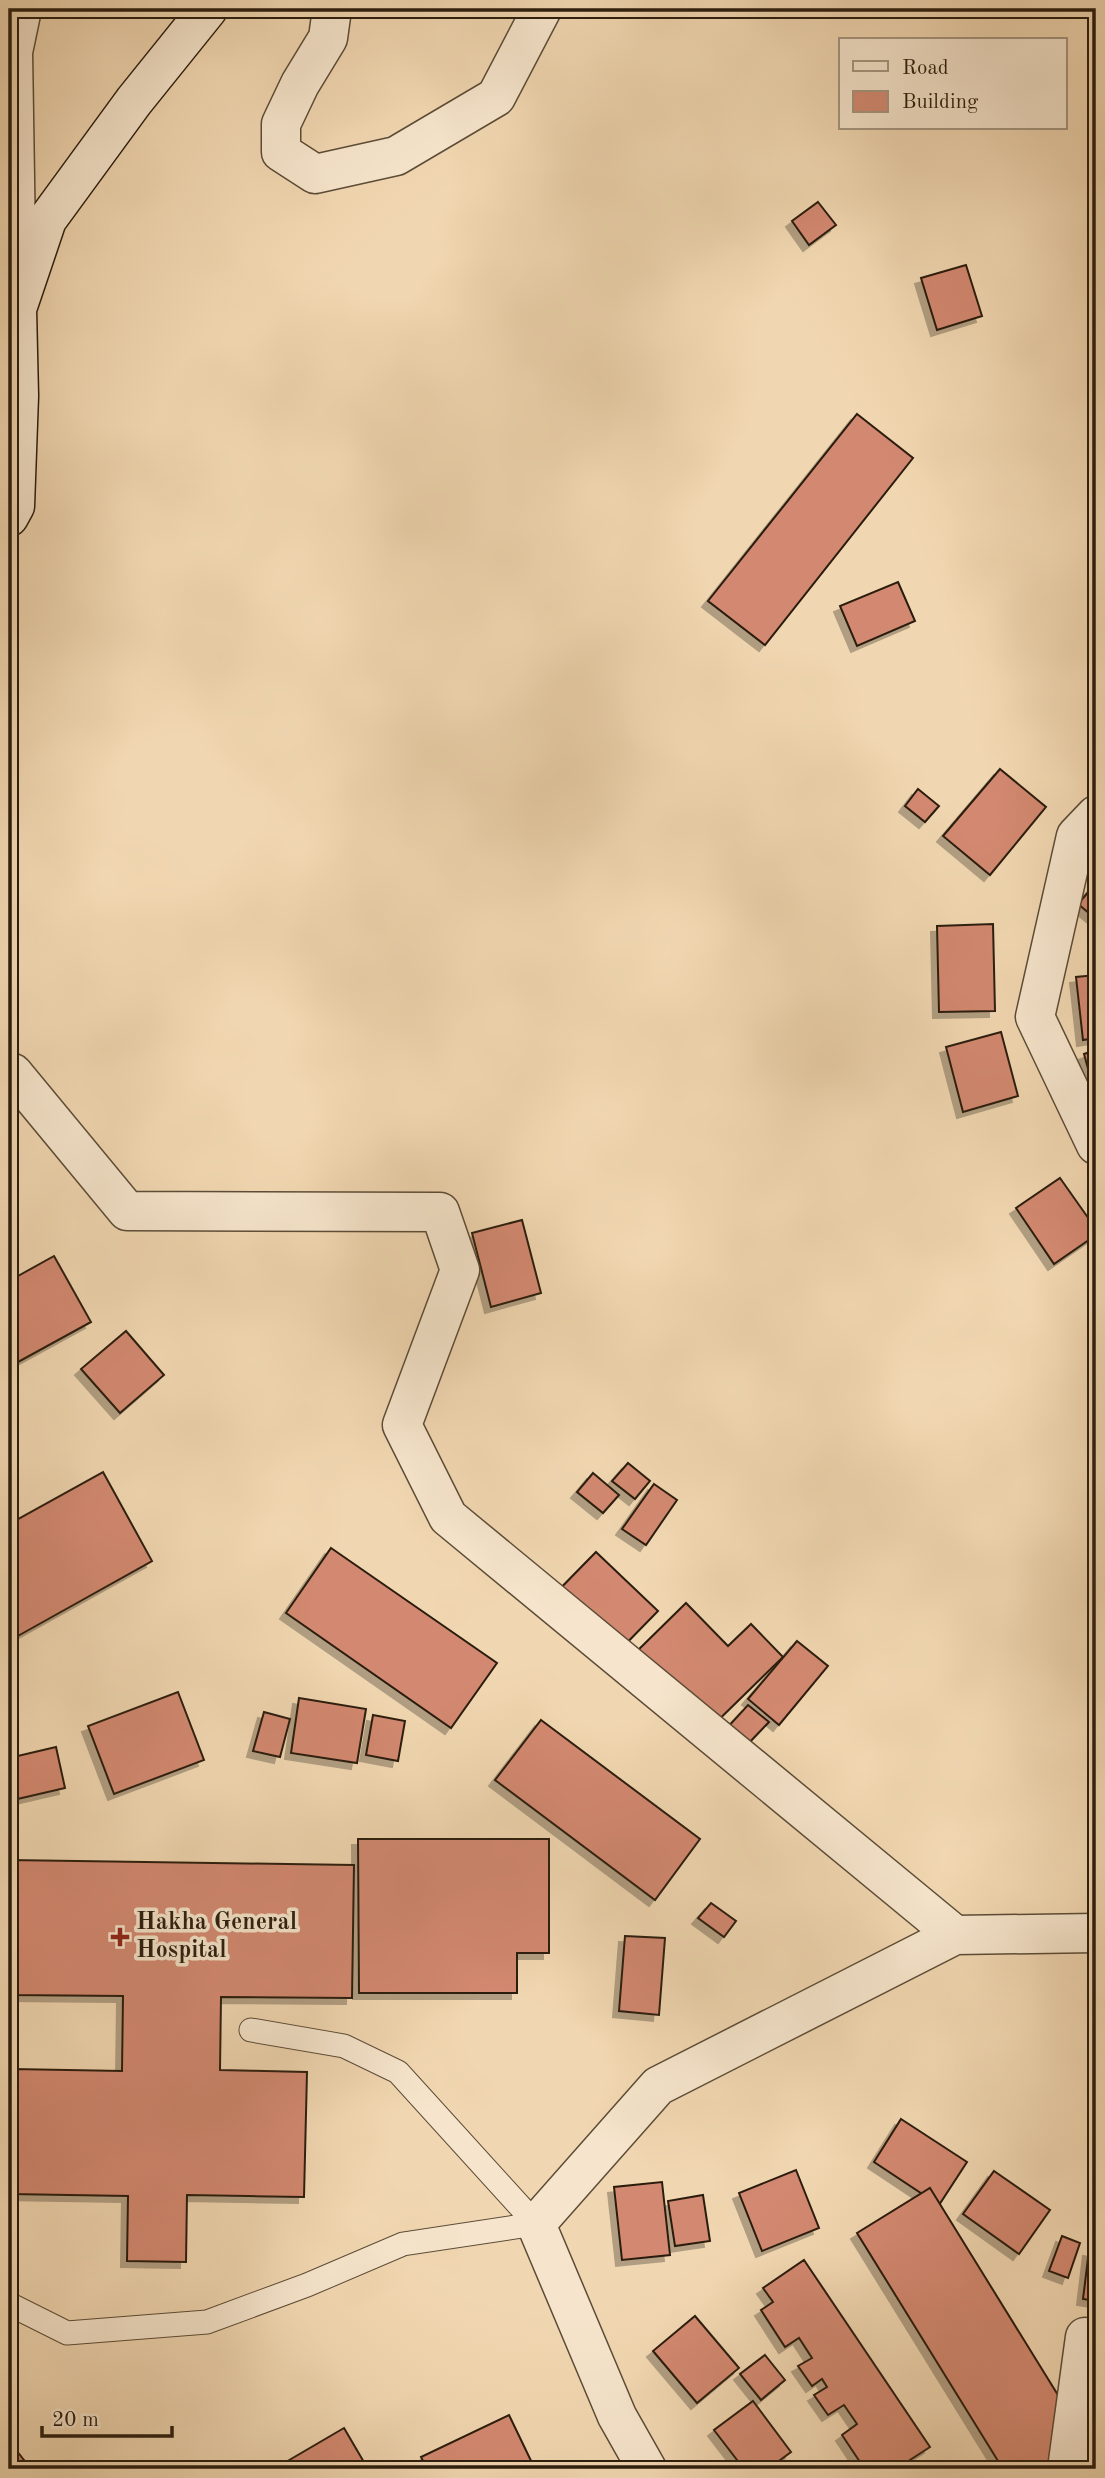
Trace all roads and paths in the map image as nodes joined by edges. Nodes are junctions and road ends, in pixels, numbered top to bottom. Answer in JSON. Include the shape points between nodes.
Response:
{"nodes":[{"id":1,"x":22,"y":9,"type":"edge"},
{"id":2,"x":208,"y":9,"type":"edge"},
{"id":3,"x":332,"y":9,"type":"edge"},
{"id":4,"x":542,"y":9,"type":"edge"},
{"id":5,"x":17,"y":309,"type":"junction"},
{"id":6,"x":9,"y":517,"type":"edge"},
{"id":7,"x":1096,"y":815,"type":"edge"},
{"id":8,"x":9,"y":1074,"type":"edge"},
{"id":9,"x":1096,"y":1145,"type":"edge"},
{"id":10,"x":1096,"y":1933,"type":"edge"},
{"id":11,"x":955,"y":1935,"type":"junction"},
{"id":12,"x":251,"y":2030,"type":"dead end"},
{"id":13,"x":536,"y":2224,"type":"junction"},
{"id":14,"x":9,"y":2304,"type":"edge"},
{"id":15,"x":1085,"y":2337,"type":"dead end"},
{"id":16,"x":647,"y":2469,"type":"edge"},
{"id":17,"x":1067,"y":2469,"type":"edge"}],
"edges":[{"from":1,"to":5,"type":"street","via":[[13,52]]},
{"from":2,"to":5,"type":"street","via":[[47,220]]},
{"from":3,"to":4,"type":"street","via":[[328,38],[281,124],[281,152],[315,174],[396,156],[496,97]]},
{"from":5,"to":6,"type":"street","via":[[15,506]]},
{"from":7,"to":9,"type":"street","via":[[1076,836],[1035,1017]]},
{"from":8,"to":11,"type":"street","via":[[13,1073],[127,1211],[440,1212],[460,1270],[402,1425],[448,1517]]},
{"from":10,"to":11,"type":"street"},
{"from":11,"to":13,"type":"street","via":[[657,2086]]},
{"from":12,"to":13,"type":"lane","via":[[344,2046],[398,2072]]},
{"from":13,"to":14,"type":"lane","via":[[403,2244],[207,2322],[67,2333]]},
{"from":13,"to":16,"type":"street","via":[[617,2416]]},
{"from":15,"to":17,"type":"street"}]}
